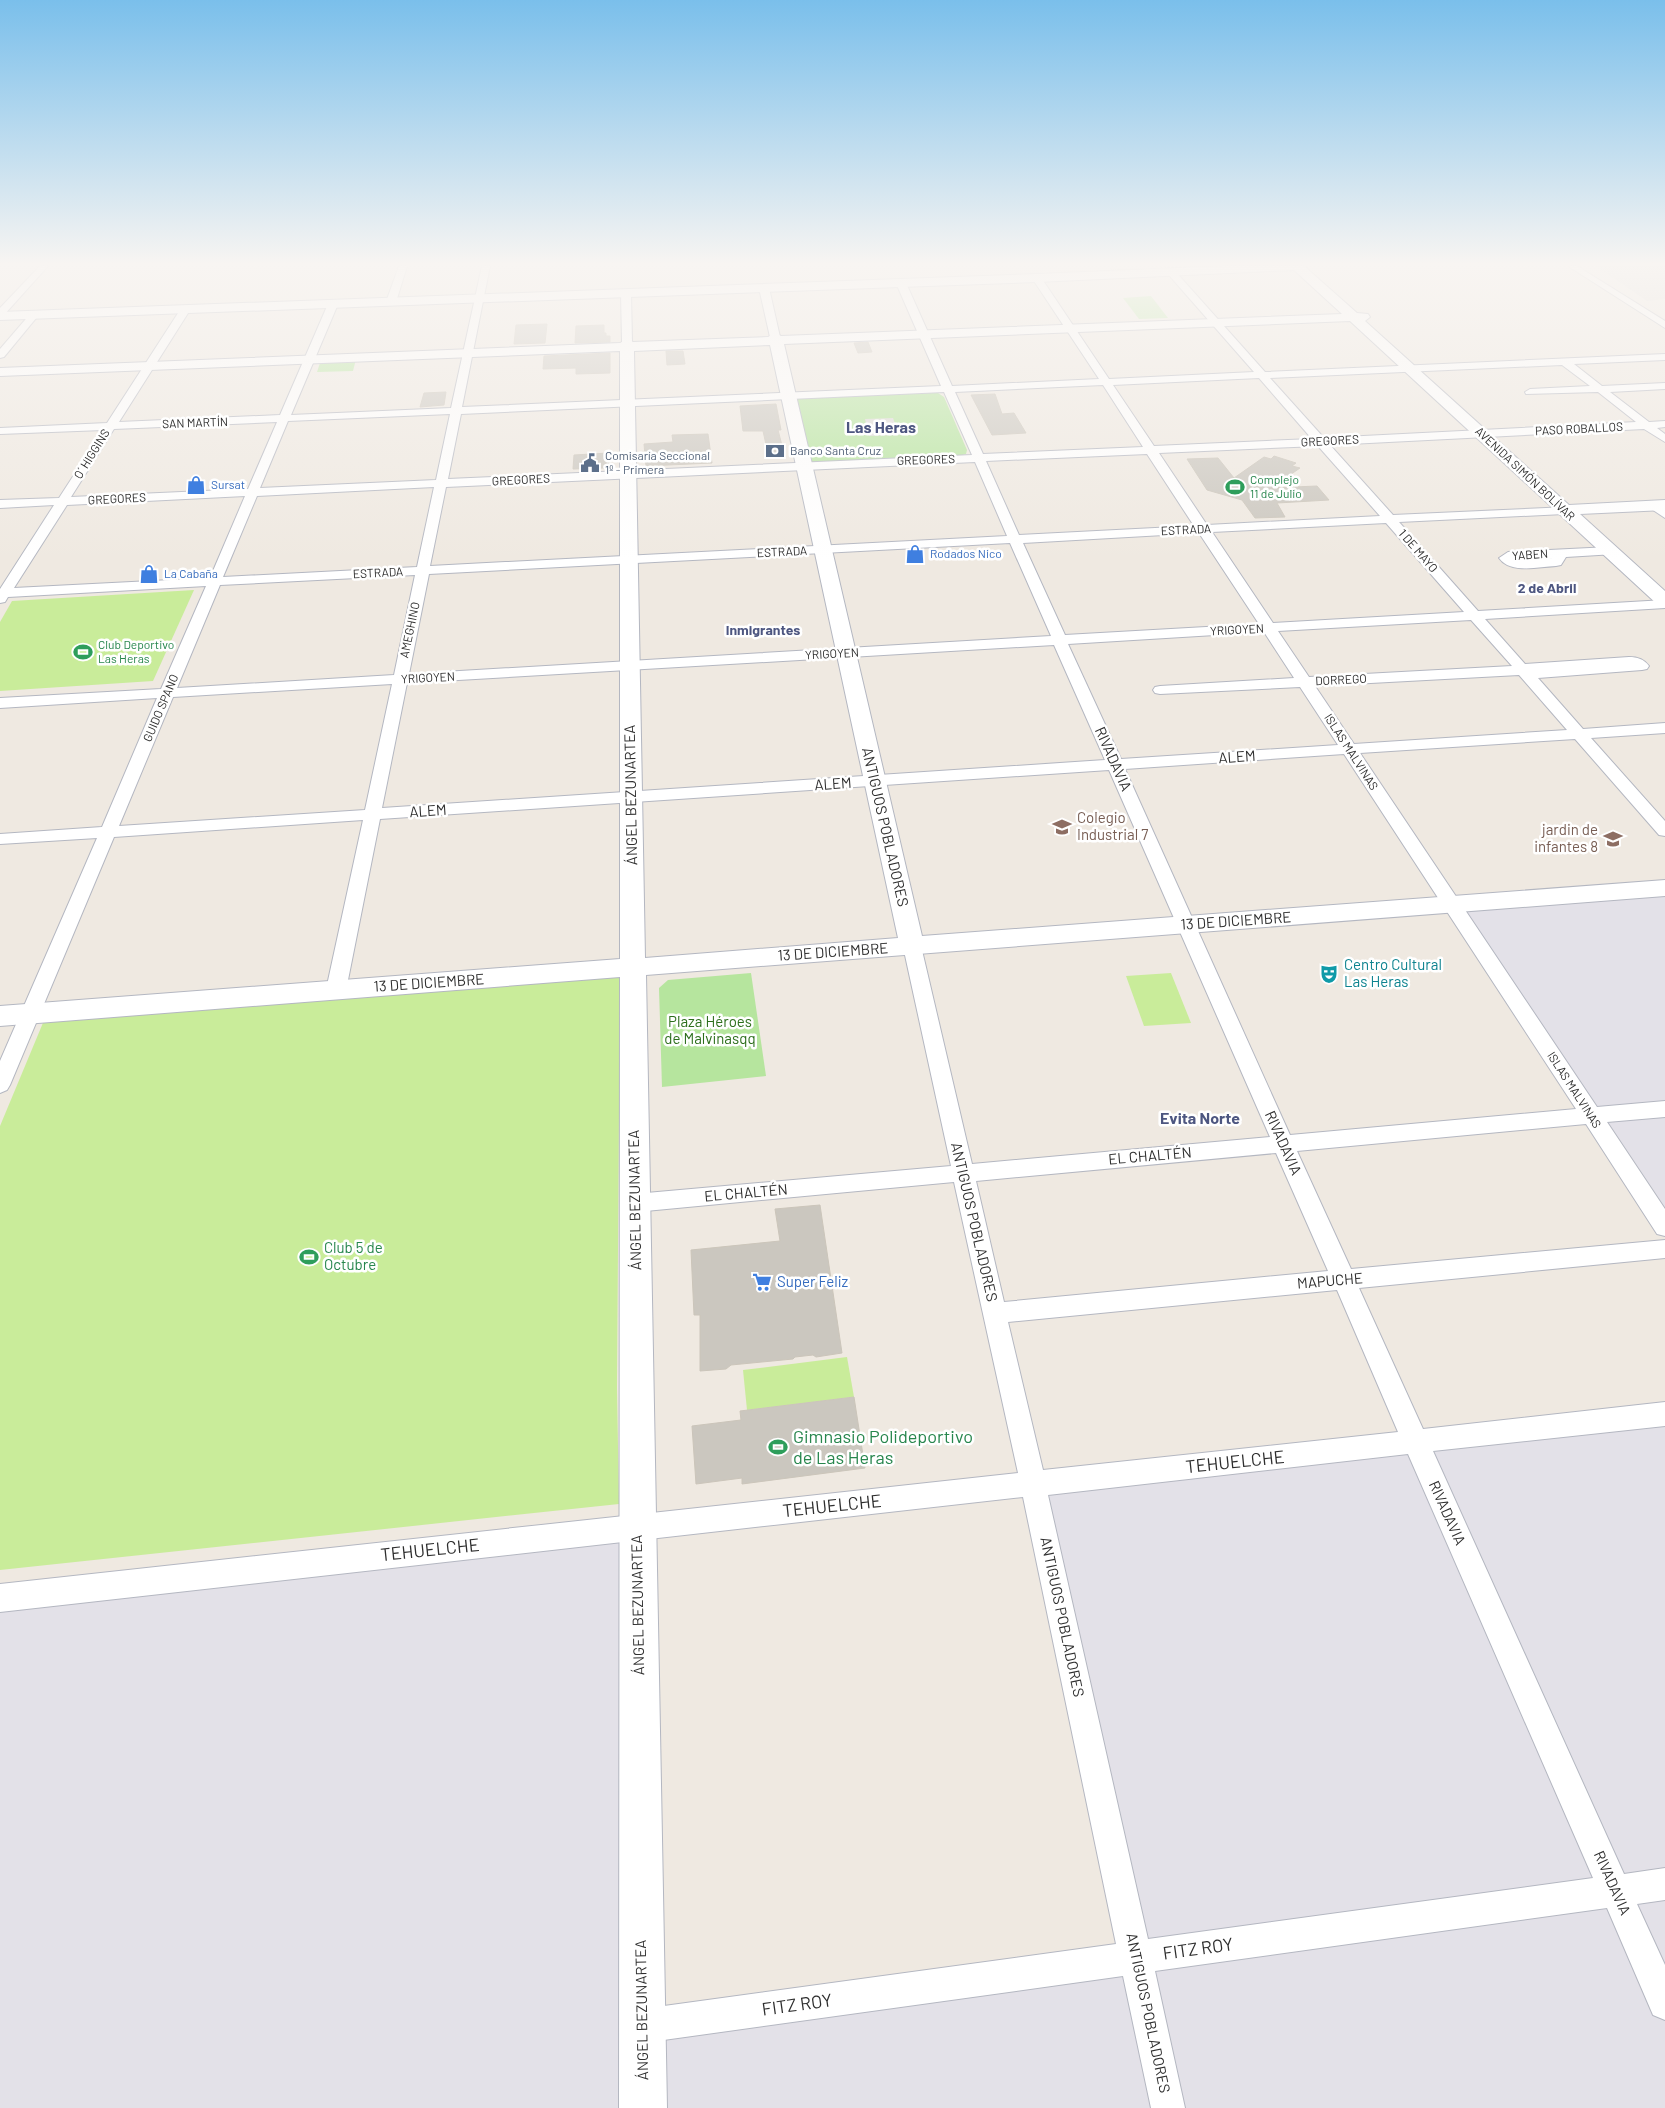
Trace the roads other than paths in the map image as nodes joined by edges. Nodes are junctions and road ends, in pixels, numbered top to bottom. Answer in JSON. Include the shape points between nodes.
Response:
{"nodes":[{"id":1,"x":141,"y":364,"type":"edge"},
{"id":2,"x":150,"y":364,"type":"edge"},
{"id":3,"x":308,"y":364,"type":"edge"},
{"id":4,"x":464,"y":364,"type":"edge"},
{"id":5,"x":627,"y":364,"type":"edge"},
{"id":6,"x":781,"y":364,"type":"edge"},
{"id":7,"x":938,"y":364,"type":"edge"},
{"id":8,"x":1094,"y":364,"type":"edge"},
{"id":9,"x":1253,"y":364,"type":"edge"},
{"id":10,"x":1410,"y":364,"type":"edge"},
{"id":11,"x":1492,"y":364,"type":"edge"},
{"id":12,"x":1568,"y":364,"type":"edge"},
{"id":13,"x":1414,"y":368,"type":"junction"},
{"id":14,"x":0,"y":370,"type":"edge"},
{"id":15,"x":1263,"y":376,"type":"junction"},
{"id":16,"x":1106,"y":382,"type":"junction"},
{"id":17,"x":1665,"y":386,"type":"edge"},
{"id":18,"x":949,"y":389,"type":"junction"},
{"id":19,"x":1598,"y":389,"type":"junction"},
{"id":20,"x":1530,"y":392,"type":"dead end"},
{"id":21,"x":788,"y":396,"type":"junction"},
{"id":22,"x":627,"y":404,"type":"junction"},
{"id":23,"x":455,"y":412,"type":"junction"},
{"id":24,"x":284,"y":419,"type":"junction"},
{"id":25,"x":1665,"y":424,"type":"edge"},
{"id":26,"x":1647,"y":425,"type":"junction"},
{"id":27,"x":110,"y":426,"type":"junction"},
{"id":28,"x":0,"y":431,"type":"edge"},
{"id":29,"x":1487,"y":434,"type":"junction"},
{"id":30,"x":1665,"y":438,"type":"edge"},
{"id":31,"x":1321,"y":442,"type":"junction"},
{"id":32,"x":1151,"y":450,"type":"junction"},
{"id":33,"x":979,"y":458,"type":"junction"},
{"id":34,"x":803,"y":465,"type":"junction"},
{"id":35,"x":628,"y":474,"type":"junction"},
{"id":36,"x":440,"y":483,"type":"junction"},
{"id":37,"x":253,"y":492,"type":"junction"},
{"id":38,"x":63,"y":501,"type":"junction"},
{"id":39,"x":0,"y":504,"type":"edge"},
{"id":40,"x":1661,"y":508,"type":"edge"},
{"id":41,"x":1570,"y":510,"type":"junction"},
{"id":42,"x":1390,"y":520,"type":"junction"},
{"id":43,"x":1204,"y":529,"type":"junction"},
{"id":44,"x":1015,"y":540,"type":"junction"},
{"id":45,"x":823,"y":550,"type":"junction"},
{"id":46,"x":1610,"y":551,"type":"junction"},
{"id":47,"x":1558,"y":553,"type":"dead end"},
{"id":48,"x":629,"y":560,"type":"junction"},
{"id":49,"x":422,"y":571,"type":"junction"},
{"id":50,"x":215,"y":582,"type":"junction"},
{"id":51,"x":1665,"y":589,"type":"edge"},
{"id":52,"x":1,"y":595,"type":"edge"},
{"id":53,"x":1665,"y":603,"type":"edge"},
{"id":54,"x":1475,"y":616,"type":"junction"},
{"id":55,"x":1269,"y":628,"type":"junction"},
{"id":56,"x":1060,"y":640,"type":"junction"},
{"id":57,"x":846,"y":653,"type":"junction"},
{"id":58,"x":630,"y":666,"type":"junction"},
{"id":59,"x":1523,"y":670,"type":"junction"},
{"id":60,"x":400,"y":680,"type":"junction"},
{"id":61,"x":1305,"y":682,"type":"junction"},
{"id":62,"x":1160,"y":690,"type":"dead end"},
{"id":63,"x":167,"y":693,"type":"junction"},
{"id":64,"x":0,"y":703,"type":"edge"},
{"id":65,"x":1665,"y":728,"type":"edge"},
{"id":66,"x":1579,"y":734,"type":"junction"},
{"id":67,"x":1349,"y":750,"type":"junction"},
{"id":68,"x":1115,"y":765,"type":"junction"},
{"id":69,"x":875,"y":781,"type":"junction"},
{"id":70,"x":631,"y":797,"type":"junction"},
{"id":71,"x":372,"y":814,"type":"junction"},
{"id":72,"x":1665,"y":831,"type":"edge"},
{"id":73,"x":108,"y":832,"type":"junction"},
{"id":74,"x":0,"y":839,"type":"edge"},
{"id":75,"x":1665,"y":888,"type":"edge"},
{"id":76,"x":1451,"y":904,"type":"junction"},
{"id":77,"x":1186,"y":925,"type":"junction"},
{"id":78,"x":912,"y":946,"type":"junction"},
{"id":79,"x":632,"y":967,"type":"junction"},
{"id":80,"x":336,"y":990,"type":"junction"},
{"id":81,"x":30,"y":1014,"type":"junction"},
{"id":82,"x":0,"y":1016,"type":"edge"},
{"id":83,"x":0,"y":1085,"type":"edge"},
{"id":84,"x":1665,"y":1109,"type":"edge"},
{"id":85,"x":1591,"y":1116,"type":"junction"},
{"id":86,"x":1284,"y":1144,"type":"junction"},
{"id":87,"x":963,"y":1173,"type":"junction"},
{"id":88,"x":634,"y":1203,"type":"junction"},
{"id":89,"x":1665,"y":1227,"type":"edge"},
{"id":90,"x":1665,"y":1249,"type":"edge"},
{"id":91,"x":1344,"y":1279,"type":"junction"},
{"id":92,"x":994,"y":1312,"type":"junction"},
{"id":93,"x":1665,"y":1414,"type":"edge"},
{"id":94,"x":1416,"y":1442,"type":"junction"},
{"id":95,"x":1033,"y":1484,"type":"junction"},
{"id":96,"x":638,"y":1528,"type":"junction"},
{"id":97,"x":0,"y":1598,"type":"edge"},
{"id":98,"x":1665,"y":1884,"type":"edge"},
{"id":99,"x":1616,"y":1892,"type":"junction"},
{"id":100,"x":1136,"y":1958,"type":"junction"},
{"id":101,"x":1665,"y":2003,"type":"edge"},
{"id":102,"x":642,"y":2026,"type":"junction"},
{"id":103,"x":643,"y":2108,"type":"edge"},
{"id":104,"x":1168,"y":2108,"type":"edge"}],
"edges":[{"from":1,"to":14,"type":"street"},
{"from":2,"to":27,"type":"street","name":"O´ HIGGINS"},
{"from":3,"to":24,"type":"street","name":"GUIDO SPANO"},
{"from":4,"to":23,"type":"street","name":"AMEGHINO"},
{"from":5,"to":22,"type":"street","name":"ÁNGEL BEZUNARTEA"},
{"from":6,"to":21,"type":"street","name":"ANTIGUOS POBLADORES"},
{"from":7,"to":18,"type":"street","name":"RIVADAVIA"},
{"from":8,"to":16,"type":"street","name":"ISLAS MALVINAS"},
{"from":9,"to":15,"type":"street","name":"1 DE MAYO"},
{"from":10,"to":13,"type":"street","name":"AVENIDA SIMÓN BOLÍVAR"},
{"from":11,"to":13,"type":"street","name":"SAN MARTÍN"},
{"from":12,"to":19,"type":"street"},
{"from":13,"to":15,"type":"street","name":"SAN MARTÍN"},
{"from":13,"to":29,"type":"street","name":"AVENIDA SIMÓN BOLÍVAR"},
{"from":15,"to":16,"type":"street","name":"SAN MARTÍN"},
{"from":15,"to":31,"type":"street","name":"1 DE MAYO"},
{"from":16,"to":18,"type":"street","name":"SAN MARTÍN"},
{"from":16,"to":32,"type":"street","name":"ISLAS MALVINAS"},
{"from":17,"to":19,"type":"street"},
{"from":18,"to":21,"type":"street","name":"SAN MARTÍN"},
{"from":18,"to":33,"type":"street","name":"RIVADAVIA"},
{"from":19,"to":20,"type":"street"},
{"from":19,"to":26,"type":"street"},
{"from":21,"to":22,"type":"street","name":"SAN MARTÍN"},
{"from":21,"to":34,"type":"street","name":"ANTIGUOS POBLADORES"},
{"from":22,"to":23,"type":"street","name":"SAN MARTÍN"},
{"from":22,"to":35,"type":"street","name":"ÁNGEL BEZUNARTEA"},
{"from":23,"to":24,"type":"street","name":"SAN MARTÍN"},
{"from":23,"to":36,"type":"street","name":"AMEGHINO"},
{"from":24,"to":27,"type":"street","name":"SAN MARTÍN"},
{"from":24,"to":37,"type":"street","name":"GUIDO SPANO"},
{"from":25,"to":26,"type":"street","name":"PASO ROBALLOS"},
{"from":26,"to":29,"type":"street","name":"PASO ROBALLOS"},
{"from":26,"to":30,"type":"street"},
{"from":27,"to":28,"type":"street","name":"SAN MARTÍN"},
{"from":27,"to":38,"type":"street","name":"O´ HIGGINS"},
{"from":29,"to":31,"type":"street","name":"GREGORES"},
{"from":29,"to":41,"type":"street","name":"AVENIDA SIMÓN BOLÍVAR"},
{"from":31,"to":32,"type":"street","name":"GREGORES"},
{"from":31,"to":42,"type":"street","name":"1 DE MAYO"},
{"from":32,"to":33,"type":"street","name":"GREGORES"},
{"from":32,"to":43,"type":"street","name":"ISLAS MALVINAS"},
{"from":33,"to":34,"type":"street","name":"GREGORES"},
{"from":33,"to":44,"type":"street","name":"RIVADAVIA"},
{"from":34,"to":35,"type":"street","name":"GREGORES"},
{"from":34,"to":45,"type":"street","name":"ANTIGUOS POBLADORES"},
{"from":35,"to":36,"type":"street","name":"GREGORES"},
{"from":35,"to":48,"type":"street","name":"ÁNGEL BEZUNARTEA"},
{"from":36,"to":37,"type":"street","name":"GREGORES"},
{"from":36,"to":49,"type":"street","name":"AMEGHINO"},
{"from":37,"to":38,"type":"street","name":"GREGORES"},
{"from":37,"to":50,"type":"street","name":"GUIDO SPANO"},
{"from":38,"to":39,"type":"street","name":"GREGORES"},
{"from":38,"to":52,"type":"street","name":"O´ HIGGINS"},
{"from":40,"to":41,"type":"street"},
{"from":41,"to":42,"type":"street","name":"ESTRADA"},
{"from":41,"to":46,"type":"street","name":"AVENIDA SIMÓN BOLÍVAR"},
{"from":41,"to":51,"type":"street","name":"AVENIDA SIMÓN BOLÍVAR"},
{"from":42,"to":43,"type":"street","name":"ESTRADA"},
{"from":42,"to":54,"type":"street","name":"1 DE MAYO"},
{"from":43,"to":44,"type":"street","name":"ESTRADA"},
{"from":43,"to":55,"type":"street","name":"ISLAS MALVINAS"},
{"from":44,"to":45,"type":"street","name":"ESTRADA"},
{"from":44,"to":56,"type":"street","name":"RIVADAVIA"},
{"from":45,"to":48,"type":"street","name":"ESTRADA"},
{"from":45,"to":57,"type":"street","name":"ANTIGUOS POBLADORES"},
{"from":46,"to":47,"type":"street","name":"YABEN"},
{"from":46,"to":53,"type":"street","name":"AVENIDA SIMÓN BOLÍVAR"},
{"from":48,"to":49,"type":"street","name":"ESTRADA"},
{"from":48,"to":58,"type":"street","name":"ÁNGEL BEZUNARTEA"},
{"from":49,"to":50,"type":"street","name":"ESTRADA"},
{"from":49,"to":60,"type":"street","name":"AMEGHINO"},
{"from":50,"to":52,"type":"street","name":"ESTRADA"},
{"from":50,"to":63,"type":"street","name":"GUIDO SPANO"},
{"from":53,"to":54,"type":"street","name":"YRIGOYEN"},
{"from":54,"to":55,"type":"street","name":"YRIGOYEN"},
{"from":54,"to":59,"type":"street","name":"1 DE MAYO"},
{"from":55,"to":56,"type":"street","name":"YRIGOYEN"},
{"from":55,"to":61,"type":"street","name":"ISLAS MALVINAS"},
{"from":56,"to":57,"type":"street","name":"YRIGOYEN"},
{"from":56,"to":68,"type":"street","name":"RIVADAVIA"},
{"from":57,"to":58,"type":"street","name":"YRIGOYEN"},
{"from":57,"to":69,"type":"street","name":"ANTIGUOS POBLADORES"},
{"from":58,"to":60,"type":"street","name":"YRIGOYEN"},
{"from":58,"to":70,"type":"street","name":"ÁNGEL BEZUNARTEA"},
{"from":59,"to":59,"type":"street","name":"DORREGO","via":[[1537,674],[1642,666],[1629,661]]},
{"from":59,"to":61,"type":"street","name":"DORREGO"},
{"from":59,"to":66,"type":"street","name":"1 DE MAYO"},
{"from":60,"to":63,"type":"street","name":"YRIGOYEN"},
{"from":60,"to":71,"type":"street","name":"AMEGHINO"},
{"from":61,"to":62,"type":"street","name":"DORREGO"},
{"from":61,"to":67,"type":"street","name":"ISLAS MALVINAS"},
{"from":63,"to":64,"type":"street","name":"YRIGOYEN"},
{"from":63,"to":73,"type":"street","name":"GUIDO SPANO"},
{"from":65,"to":66,"type":"street","name":"ALEM"},
{"from":66,"to":67,"type":"street","name":"ALEM"},
{"from":66,"to":72,"type":"street","name":"1 DE MAYO"},
{"from":67,"to":68,"type":"street","name":"ALEM"},
{"from":67,"to":76,"type":"street","name":"ISLAS MALVINAS"},
{"from":68,"to":69,"type":"street","name":"ALEM"},
{"from":68,"to":77,"type":"street","name":"RIVADAVIA"},
{"from":69,"to":70,"type":"street","name":"ALEM"},
{"from":69,"to":78,"type":"street","name":"ANTIGUOS POBLADORES"},
{"from":70,"to":71,"type":"street","name":"ALEM"},
{"from":70,"to":79,"type":"street","name":"ÁNGEL BEZUNARTEA"},
{"from":71,"to":73,"type":"street","name":"ALEM"},
{"from":71,"to":80,"type":"street","name":"AMEGHINO"},
{"from":73,"to":74,"type":"street","name":"ALEM"},
{"from":73,"to":81,"type":"street","name":"GUIDO SPANO"},
{"from":75,"to":76,"type":"street","name":"13 DE DICIEMBRE"},
{"from":76,"to":77,"type":"street","name":"13 DE DICIEMBRE"},
{"from":76,"to":85,"type":"street","name":"ISLAS MALVINAS"},
{"from":77,"to":78,"type":"street","name":"13 DE DICIEMBRE"},
{"from":77,"to":86,"type":"street","name":"RIVADAVIA"},
{"from":78,"to":79,"type":"street","name":"13 DE DICIEMBRE"},
{"from":78,"to":87,"type":"street","name":"ANTIGUOS POBLADORES"},
{"from":79,"to":80,"type":"street","name":"13 DE DICIEMBRE"},
{"from":79,"to":88,"type":"street","name":"ÁNGEL BEZUNARTEA"},
{"from":80,"to":81,"type":"street","name":"13 DE DICIEMBRE"},
{"from":81,"to":82,"type":"street","name":"13 DE DICIEMBRE"},
{"from":81,"to":83,"type":"street","name":"GUIDO SPANO"},
{"from":84,"to":85,"type":"street","name":"EL CHALTÉN"},
{"from":85,"to":86,"type":"street","name":"EL CHALTÉN"},
{"from":85,"to":89,"type":"street","name":"ISLAS MALVINAS"},
{"from":86,"to":87,"type":"street","name":"EL CHALTÉN"},
{"from":86,"to":91,"type":"street","name":"RIVADAVIA"},
{"from":87,"to":88,"type":"street","name":"EL CHALTÉN"},
{"from":87,"to":92,"type":"street","name":"ANTIGUOS POBLADORES"},
{"from":88,"to":96,"type":"street","name":"ÁNGEL BEZUNARTEA"},
{"from":90,"to":91,"type":"street","name":"MAPUCHE"},
{"from":91,"to":92,"type":"street","name":"MAPUCHE"},
{"from":91,"to":94,"type":"street","name":"RIVADAVIA"},
{"from":92,"to":95,"type":"street","name":"ANTIGUOS POBLADORES"},
{"from":93,"to":94,"type":"street","name":"TEHUELCHE"},
{"from":94,"to":95,"type":"street","name":"TEHUELCHE"},
{"from":94,"to":99,"type":"street","name":"RIVADAVIA"},
{"from":95,"to":96,"type":"street","name":"TEHUELCHE"},
{"from":95,"to":100,"type":"street","name":"ANTIGUOS POBLADORES"},
{"from":96,"to":97,"type":"street","name":"TEHUELCHE"},
{"from":96,"to":102,"type":"street","name":"ÁNGEL BEZUNARTEA"},
{"from":98,"to":99,"type":"street","name":"FITZ ROY"},
{"from":99,"to":100,"type":"street","name":"FITZ ROY"},
{"from":99,"to":101,"type":"street","name":"RIVADAVIA"},
{"from":100,"to":102,"type":"street","name":"FITZ ROY"},
{"from":100,"to":104,"type":"street","name":"ANTIGUOS POBLADORES"},
{"from":102,"to":103,"type":"street","name":"ÁNGEL BEZUNARTEA"}]}
